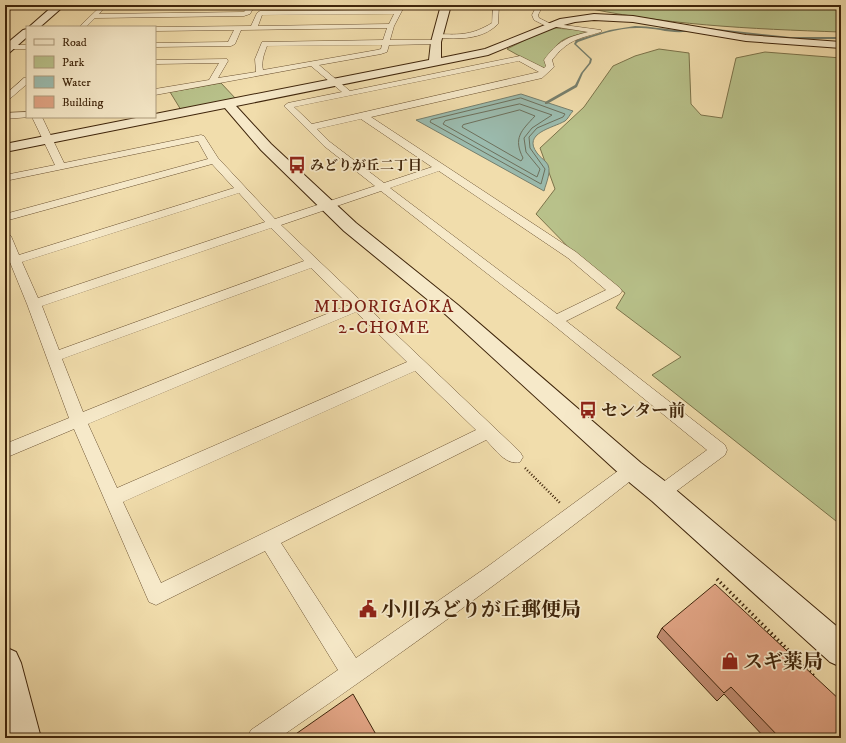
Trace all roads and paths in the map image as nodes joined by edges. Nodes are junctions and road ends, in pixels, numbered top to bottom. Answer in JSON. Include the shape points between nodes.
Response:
{"nodes":[{"id":1,"x":14,"y":5,"type":"edge"},
{"id":2,"x":60,"y":5,"type":"edge"},
{"id":3,"x":104,"y":5,"type":"edge"},
{"id":4,"x":252,"y":5,"type":"edge"},
{"id":5,"x":446,"y":5,"type":"edge"},
{"id":6,"x":496,"y":5,"type":"edge"},
{"id":7,"x":540,"y":5,"type":"edge"},
{"id":8,"x":400,"y":8,"type":"edge"},
{"id":9,"x":5,"y":12,"type":"edge"},
{"id":10,"x":94,"y":16,"type":"junction"},
{"id":11,"x":550,"y":24,"type":"junction"},
{"id":12,"x":35,"y":26,"type":"edge"},
{"id":13,"x":83,"y":26,"type":"edge"},
{"id":14,"x":391,"y":26,"type":"junction"},
{"id":15,"x":238,"y":28,"type":"junction"},
{"id":16,"x":253,"y":28,"type":"junction"},
{"id":17,"x":156,"y":29,"type":"edge"},
{"id":18,"x":26,"y":33,"type":"edge"},
{"id":19,"x":437,"y":39,"type":"junction"},
{"id":20,"x":385,"y":42,"type":"junction"},
{"id":21,"x":156,"y":45,"type":"edge"},
{"id":22,"x":841,"y":45,"type":"edge"},
{"id":23,"x":26,"y":47,"type":"edge"},
{"id":24,"x":6,"y":48,"type":"edge"},
{"id":25,"x":156,"y":62,"type":"edge"},
{"id":26,"x":435,"y":62,"type":"junction"},
{"id":27,"x":313,"y":64,"type":"junction"},
{"id":28,"x":544,"y":72,"type":"junction"},
{"id":29,"x":261,"y":74,"type":"junction"},
{"id":30,"x":212,"y":82,"type":"junction"},
{"id":31,"x":334,"y":82,"type":"junction"},
{"id":32,"x":25,"y":83,"type":"edge"},
{"id":33,"x":156,"y":91,"type":"edge"},
{"id":34,"x":349,"y":93,"type":"junction"},
{"id":35,"x":5,"y":100,"type":"edge"},
{"id":36,"x":228,"y":104,"type":"junction"},
{"id":37,"x":26,"y":115,"type":"edge"},
{"id":38,"x":5,"y":116,"type":"edge"},
{"id":39,"x":363,"y":116,"type":"junction"},
{"id":40,"x":38,"y":118,"type":"edge"},
{"id":41,"x":309,"y":128,"type":"junction"},
{"id":42,"x":47,"y":140,"type":"junction"},
{"id":43,"x":5,"y":148,"type":"edge"},
{"id":44,"x":214,"y":160,"type":"junction"},
{"id":45,"x":61,"y":166,"type":"junction"},
{"id":46,"x":438,"y":168,"type":"junction"},
{"id":47,"x":5,"y":178,"type":"edge"},
{"id":48,"x":384,"y":187,"type":"junction"},
{"id":49,"x":242,"y":189,"type":"junction"},
{"id":50,"x":327,"y":205,"type":"junction"},
{"id":51,"x":5,"y":218,"type":"edge"},
{"id":52,"x":272,"y":223,"type":"junction"},
{"id":53,"x":5,"y":236,"type":"edge"},
{"id":54,"x":15,"y":260,"type":"junction"},
{"id":55,"x":314,"y":262,"type":"junction"},
{"id":56,"x":34,"y":304,"type":"junction"},
{"id":57,"x":358,"y":306,"type":"junction"},
{"id":58,"x":556,"y":320,"type":"junction"},
{"id":59,"x":54,"y":357,"type":"junction"},
{"id":60,"x":418,"y":364,"type":"junction"},
{"id":61,"x":78,"y":422,"type":"junction"},
{"id":62,"x":488,"y":432,"type":"junction"},
{"id":63,"x":5,"y":451,"type":"edge"},
{"id":64,"x":514,"y":457,"type":"joint"},
{"id":65,"x":632,"y":470,"type":"junction"},
{"id":66,"x":661,"y":493,"type":"junction"},
{"id":67,"x":113,"y":498,"type":"junction"},
{"id":68,"x":573,"y":517,"type":"junction"},
{"id":69,"x":269,"y":540,"type":"junction"},
{"id":70,"x":717,"y":579,"type":"dead end"},
{"id":71,"x":841,"y":651,"type":"edge"},
{"id":72,"x":5,"y":662,"type":"edge"},
{"id":73,"x":353,"y":674,"type":"junction"},
{"id":74,"x":818,"y":680,"type":"edge"},
{"id":75,"x":24,"y":738,"type":"edge"},
{"id":76,"x":260,"y":738,"type":"edge"}],
"edges":[{"from":1,"to":9,"type":"street"},
{"from":2,"to":12,"type":"street"},
{"from":3,"to":10,"type":"street"},
{"from":4,"to":10,"type":"street","via":[[248,13],[244,14]]},
{"from":5,"to":19,"type":"street"},
{"from":6,"to":19,"type":"street","via":[[495,24],[484,32],[472,37]]},
{"from":7,"to":11,"type":"street","via":[[535,15],[536,19]]},
{"from":8,"to":14,"type":"street"},
{"from":8,"to":16,"type":"street","via":[[260,13]]},
{"from":10,"to":13,"type":"street"},
{"from":11,"to":22,"type":"street","via":[[577,18],[611,18],[732,36]]},
{"from":11,"to":26,"type":"street","via":[[501,48]]},
{"from":11,"to":28,"type":"street","via":[[599,30],[575,37],[560,45],[548,60],[550,67]]},
{"from":14,"to":16,"type":"street"},
{"from":14,"to":20,"type":"street"},
{"from":15,"to":16,"type":"street"},
{"from":15,"to":17,"type":"street"},
{"from":15,"to":21,"type":"street","via":[[231,44]]},
{"from":18,"to":24,"type":"street"},
{"from":19,"to":20,"type":"street"},
{"from":19,"to":26,"type":"street"},
{"from":20,"to":27,"type":"street","via":[[384,50],[378,52]]},
{"from":20,"to":29,"type":"street","via":[[265,44],[260,52],[258,70]]},
{"from":23,"to":24,"type":"street"},
{"from":25,"to":30,"type":"street","via":[[224,61]]},
{"from":26,"to":31,"type":"street"},
{"from":27,"to":29,"type":"street"},
{"from":27,"to":31,"type":"street"},
{"from":28,"to":34,"type":"street","via":[[520,58]]},
{"from":28,"to":39,"type":"street","via":[[539,76]]},
{"from":29,"to":30,"type":"street"},
{"from":30,"to":33,"type":"street"},
{"from":31,"to":34,"type":"street"},
{"from":31,"to":36,"type":"street"},
{"from":32,"to":35,"type":"street"},
{"from":34,"to":41,"type":"street","via":[[288,106]]},
{"from":36,"to":42,"type":"street"},
{"from":36,"to":50,"type":"street","via":[[242,122]]},
{"from":37,"to":38,"type":"street"},
{"from":39,"to":41,"type":"street"},
{"from":39,"to":46,"type":"street"},
{"from":40,"to":42,"type":"street"},
{"from":41,"to":48,"type":"street"},
{"from":42,"to":43,"type":"street"},
{"from":42,"to":45,"type":"street"},
{"from":44,"to":45,"type":"street","via":[[201,138]]},
{"from":44,"to":49,"type":"street"},
{"from":44,"to":51,"type":"street"},
{"from":45,"to":47,"type":"street"},
{"from":46,"to":48,"type":"street"},
{"from":46,"to":58,"type":"street","via":[[572,255],[615,291]]},
{"from":48,"to":50,"type":"street"},
{"from":48,"to":58,"type":"street"},
{"from":49,"to":52,"type":"street"},
{"from":49,"to":54,"type":"street"},
{"from":50,"to":52,"type":"street"},
{"from":50,"to":65,"type":"street","via":[[380,253],[451,309]]},
{"from":52,"to":55,"type":"street"},
{"from":52,"to":56,"type":"street"},
{"from":53,"to":54,"type":"street"},
{"from":54,"to":56,"type":"street"},
{"from":55,"to":57,"type":"street"},
{"from":55,"to":59,"type":"street"},
{"from":56,"to":59,"type":"street"},
{"from":57,"to":60,"type":"street"},
{"from":57,"to":61,"type":"street"},
{"from":58,"to":66,"type":"street","via":[[719,450]]},
{"from":59,"to":61,"type":"street"},
{"from":60,"to":62,"type":"street"},
{"from":60,"to":67,"type":"street"},
{"from":61,"to":63,"type":"street"},
{"from":61,"to":67,"type":"street"},
{"from":62,"to":64,"type":"street"},
{"from":62,"to":69,"type":"street"},
{"from":64,"to":68,"type":"path"},
{"from":65,"to":66,"type":"street"},
{"from":65,"to":68,"type":"street"},
{"from":66,"to":71,"type":"street"},
{"from":67,"to":69,"type":"street","via":[[156,595]]},
{"from":68,"to":73,"type":"street"},
{"from":69,"to":73,"type":"street"},
{"from":70,"to":74,"type":"path"},
{"from":72,"to":75,"type":"street"},
{"from":73,"to":76,"type":"street"}]}
